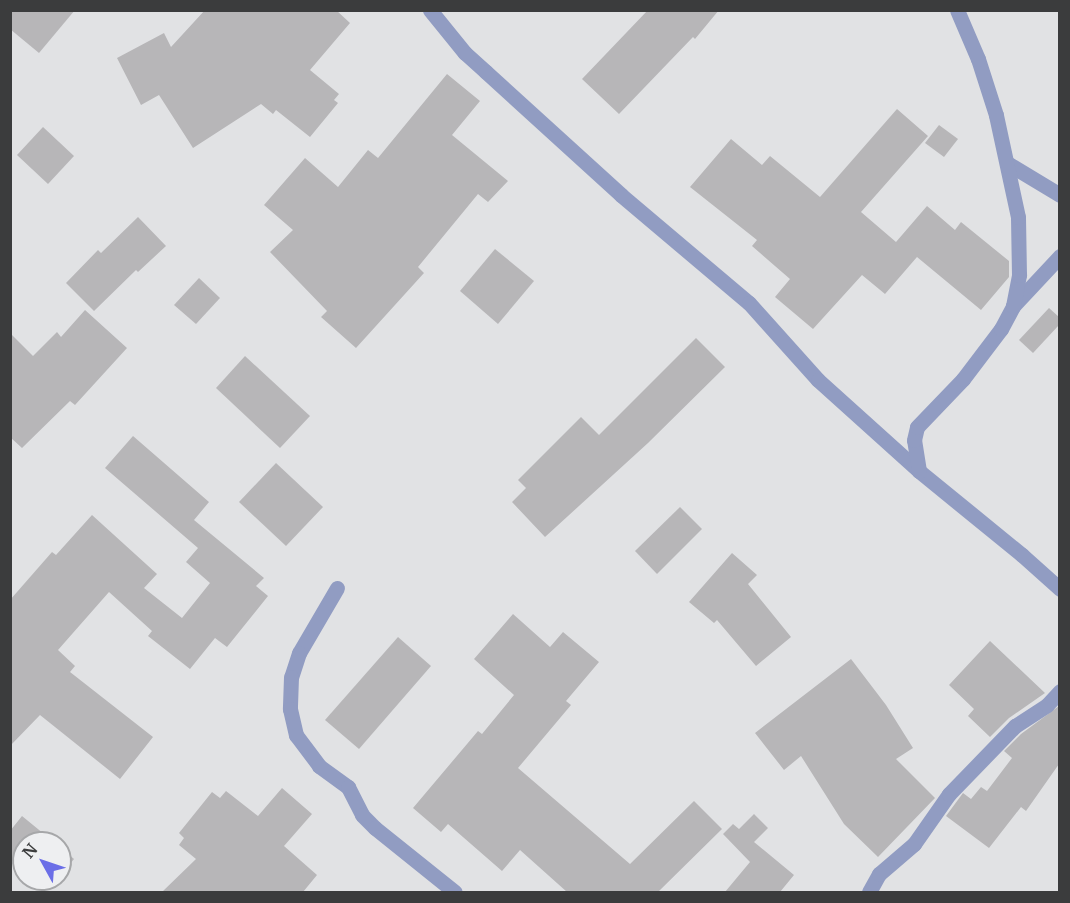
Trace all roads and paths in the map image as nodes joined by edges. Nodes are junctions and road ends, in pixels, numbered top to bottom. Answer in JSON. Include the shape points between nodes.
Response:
{"nodes":[{"id":1,"x":430,"y":10,"type":"edge"},
{"id":2,"x":957,"y":10,"type":"edge"},
{"id":3,"x":1007,"y":163,"type":"junction"},
{"id":4,"x":1059,"y":195,"type":"edge"},
{"id":5,"x":1059,"y":256,"type":"edge"},
{"id":6,"x":1013,"y":306,"type":"junction"},
{"id":7,"x":919,"y":471,"type":"junction"},
{"id":8,"x":337,"y":588,"type":"dead end"},
{"id":9,"x":1059,"y":589,"type":"edge"},
{"id":10,"x":1059,"y":691,"type":"edge"},
{"id":11,"x":455,"y":892,"type":"edge"},
{"id":12,"x":869,"y":892,"type":"edge"}],
"edges":[{"from":1,"to":7,"type":"street","via":[[472,59],[621,195],[749,303],[818,380]]},
{"from":2,"to":3,"type":"street","via":[[978,59]]},
{"from":3,"to":4,"type":"street"},
{"from":3,"to":6,"type":"street","via":[[1018,217],[1019,275]]},
{"from":5,"to":6,"type":"street"},
{"from":6,"to":7,"type":"street","via":[[981,358],[916,427]]},
{"from":7,"to":9,"type":"street"},
{"from":8,"to":11,"type":"street","via":[[299,653],[291,677],[290,709],[296,735],[319,766],[348,787],[362,815],[375,828]]},
{"from":10,"to":12,"type":"street","via":[[1047,705],[1015,726],[950,794],[914,844],[879,874]]}]}
